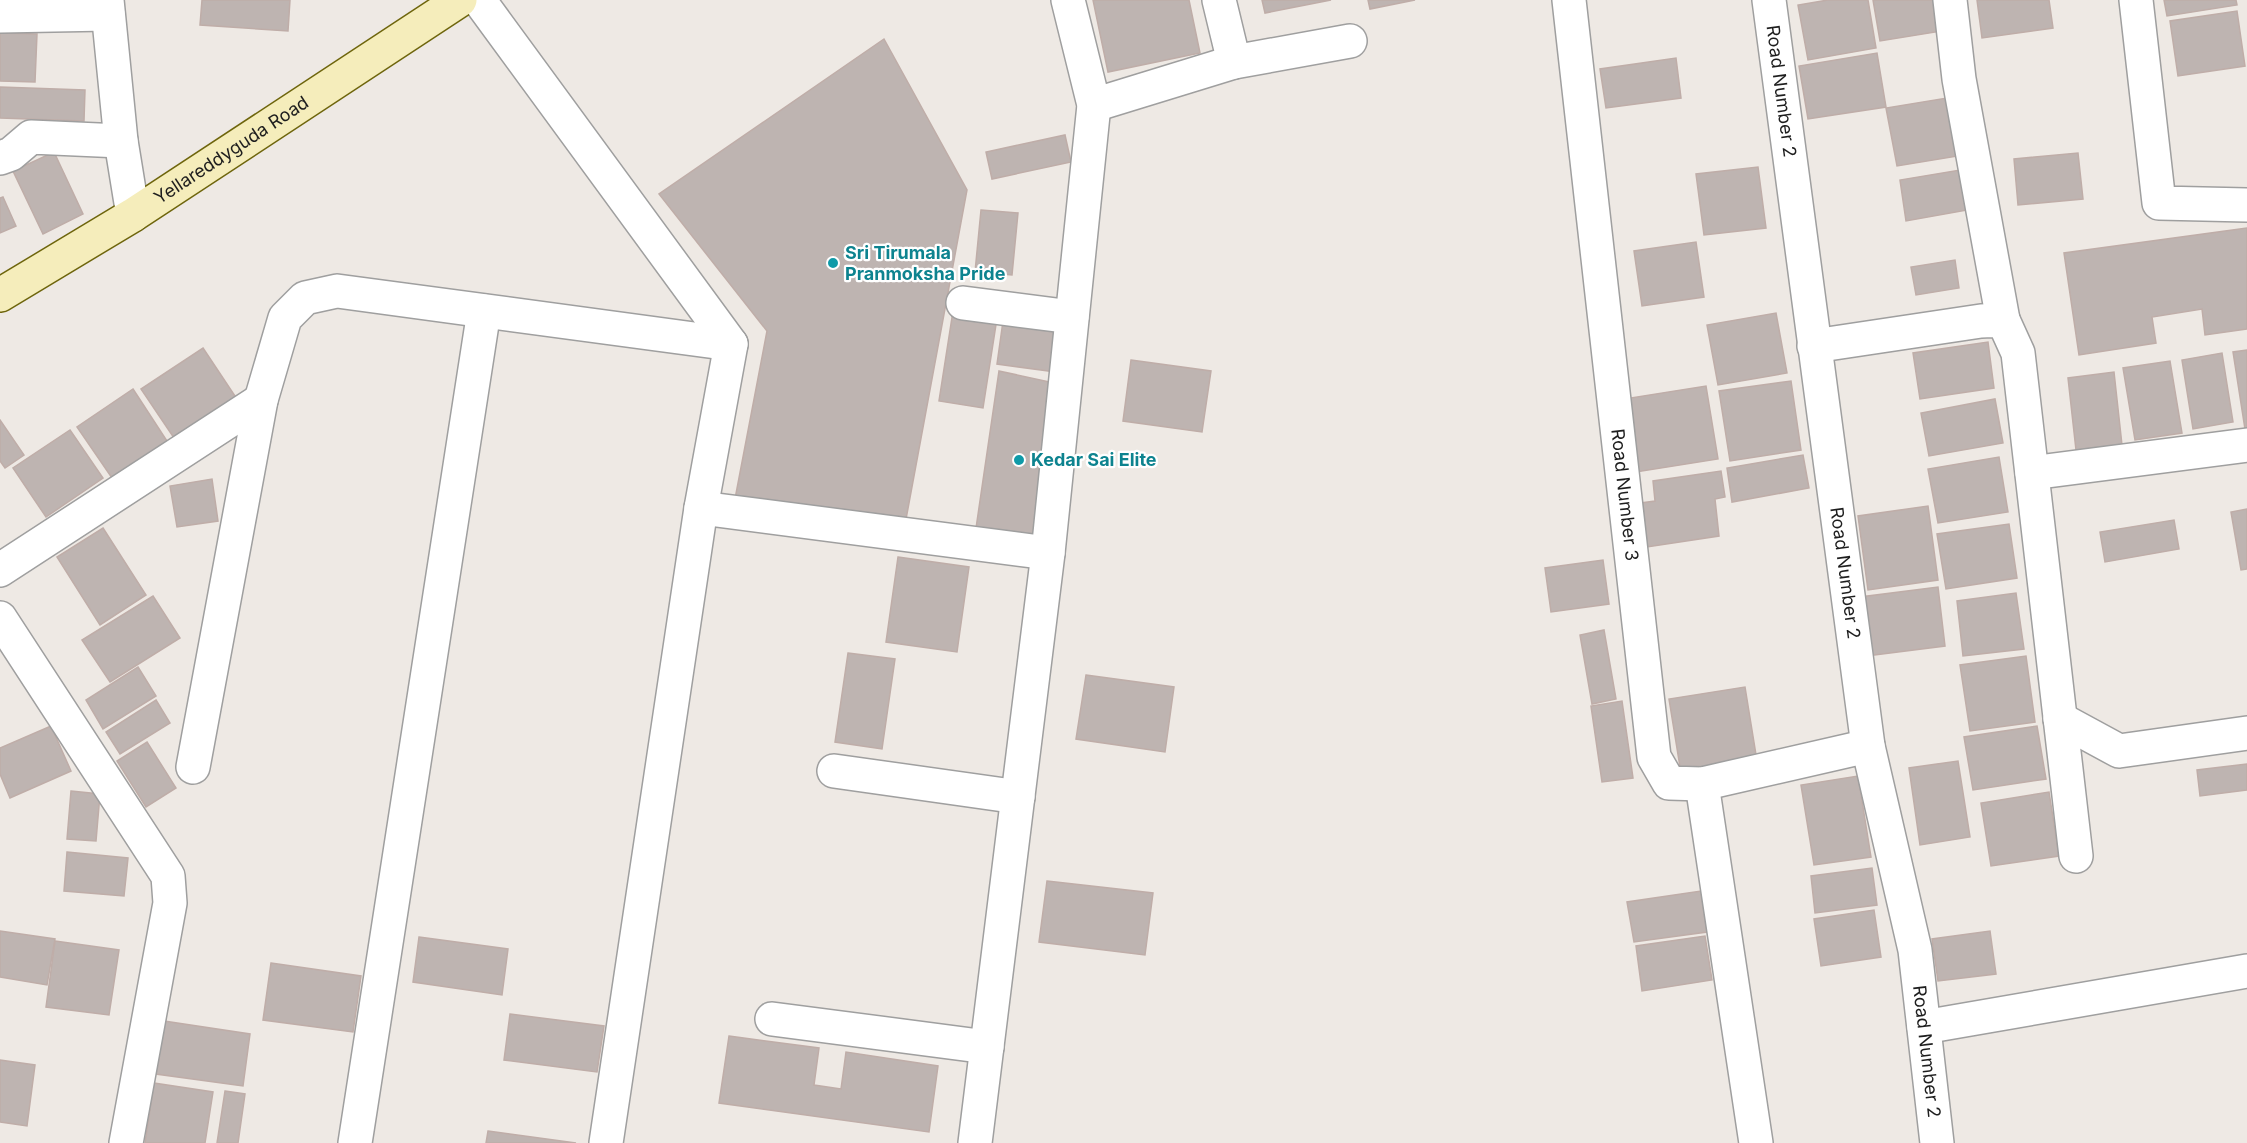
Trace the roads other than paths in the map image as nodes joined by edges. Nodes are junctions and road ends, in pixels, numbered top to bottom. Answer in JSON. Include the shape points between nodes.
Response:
{"nodes":[{"id":1,"x":460,"y":0,"type":"edge"},
{"id":2,"x":478,"y":0,"type":"edge"},
{"id":3,"x":1068,"y":0,"type":"edge"},
{"id":4,"x":1219,"y":0,"type":"edge"},
{"id":5,"x":1569,"y":0,"type":"edge"},
{"id":6,"x":1769,"y":0,"type":"edge"},
{"id":7,"x":1950,"y":0,"type":"edge"},
{"id":8,"x":2136,"y":0,"type":"edge"},
{"id":9,"x":107,"y":7,"type":"edge"},
{"id":10,"x":0,"y":16,"type":"edge"},
{"id":11,"x":1350,"y":41,"type":"dead end"},
{"id":12,"x":1234,"y":62,"type":"junction"},
{"id":13,"x":1094,"y":105,"type":"junction"},
{"id":14,"x":121,"y":141,"type":"junction"},
{"id":15,"x":0,"y":158,"type":"edge"},
{"id":16,"x":2247,"y":205,"type":"edge"},
{"id":17,"x":133,"y":215,"type":"junction"},
{"id":18,"x":0,"y":295,"type":"edge"},
{"id":19,"x":963,"y":303,"type":"dead end"},
{"id":20,"x":484,"y":311,"type":"junction"},
{"id":21,"x":1072,"y":317,"type":"junction"},
{"id":22,"x":2003,"y":320,"type":"junction"},
{"id":23,"x":731,"y":344,"type":"junction"},
{"id":24,"x":1814,"y":346,"type":"junction"},
{"id":25,"x":261,"y":400,"type":"junction"},
{"id":26,"x":2247,"y":445,"type":"edge"},
{"id":27,"x":2032,"y":473,"type":"junction"},
{"id":28,"x":700,"y":508,"type":"junction"},
{"id":29,"x":1048,"y":553,"type":"junction"},
{"id":30,"x":0,"y":570,"type":"edge"},
{"id":31,"x":0,"y":618,"type":"edge"},
{"id":32,"x":2060,"y":719,"type":"junction"},
{"id":33,"x":2247,"y":733,"type":"edge"},
{"id":34,"x":1868,"y":746,"type":"junction"},
{"id":35,"x":193,"y":767,"type":"dead end"},
{"id":36,"x":834,"y":771,"type":"dead end"},
{"id":37,"x":1702,"y":784,"type":"junction"},
{"id":38,"x":1018,"y":797,"type":"junction"},
{"id":39,"x":2076,"y":856,"type":"dead end"},
{"id":40,"x":2247,"y":971,"type":"edge"},
{"id":41,"x":772,"y":1019,"type":"dead end"},
{"id":42,"x":1924,"y":1028,"type":"junction"},
{"id":43,"x":987,"y":1047,"type":"junction"},
{"id":44,"x":126,"y":1143,"type":"edge"},
{"id":45,"x":355,"y":1143,"type":"edge"},
{"id":46,"x":606,"y":1143,"type":"edge"},
{"id":47,"x":975,"y":1143,"type":"edge"},
{"id":48,"x":1756,"y":1143,"type":"edge"},
{"id":49,"x":1937,"y":1143,"type":"edge"}],
"edges":[{"from":1,"to":17,"type":"street","name":"Yellareddyguda Road"},
{"from":2,"to":23,"type":"street"},
{"from":3,"to":13,"type":"street"},
{"from":4,"to":12,"type":"street"},
{"from":5,"to":37,"type":"street","name":"Road Number 3","via":[[1654,757],[1669,783]]},
{"from":6,"to":24,"type":"street","name":"Road Number 2"},
{"from":7,"to":22,"type":"street","via":[[1959,79]]},
{"from":8,"to":16,"type":"street","via":[[2160,203]]},
{"from":9,"to":10,"type":"street"},
{"from":9,"to":14,"type":"street"},
{"from":11,"to":12,"type":"street"},
{"from":12,"to":13,"type":"street"},
{"from":13,"to":21,"type":"street"},
{"from":14,"to":15,"type":"street","via":[[31,137]]},
{"from":14,"to":17,"type":"street"},
{"from":17,"to":18,"type":"street","name":"Yellareddyguda Road"},
{"from":19,"to":21,"type":"street"},
{"from":20,"to":23,"type":"street"},
{"from":20,"to":25,"type":"street","via":[[337,291],[305,298],[285,318]]},
{"from":20,"to":45,"type":"street"},
{"from":21,"to":29,"type":"street"},
{"from":22,"to":24,"type":"street"},
{"from":22,"to":27,"type":"street","via":[[2018,353]]},
{"from":23,"to":28,"type":"street"},
{"from":24,"to":34,"type":"street","name":"Road Number 2"},
{"from":25,"to":30,"type":"street"},
{"from":25,"to":35,"type":"street"},
{"from":26,"to":27,"type":"street"},
{"from":27,"to":32,"type":"street"},
{"from":28,"to":29,"type":"street"},
{"from":28,"to":46,"type":"street"},
{"from":29,"to":38,"type":"street"},
{"from":31,"to":44,"type":"street","via":[[168,876],[170,903]]},
{"from":32,"to":33,"type":"street","via":[[2119,751]]},
{"from":32,"to":39,"type":"street"},
{"from":34,"to":37,"type":"street","name":"Road Number 3"},
{"from":34,"to":42,"type":"street","name":"Road Number 2","via":[[1915,950]]},
{"from":36,"to":38,"type":"street"},
{"from":37,"to":48,"type":"street"},
{"from":38,"to":43,"type":"street"},
{"from":40,"to":42,"type":"street"},
{"from":41,"to":43,"type":"street"},
{"from":42,"to":49,"type":"street","name":"Road Number 2"},
{"from":43,"to":47,"type":"street"}]}
